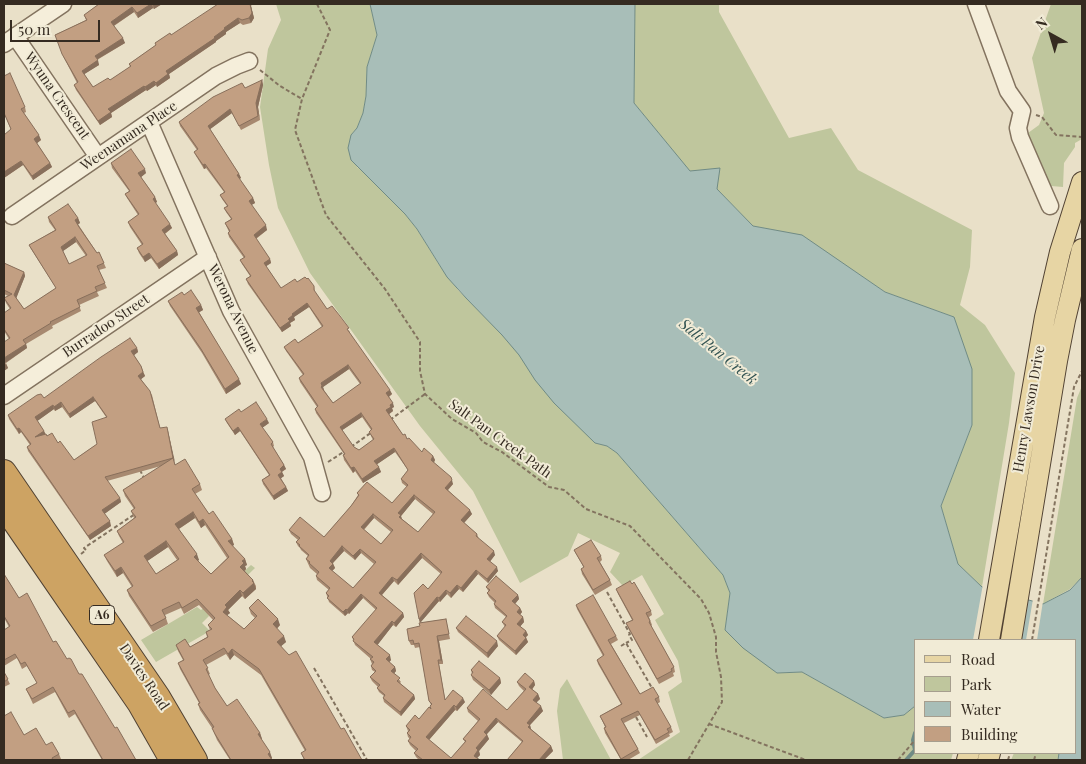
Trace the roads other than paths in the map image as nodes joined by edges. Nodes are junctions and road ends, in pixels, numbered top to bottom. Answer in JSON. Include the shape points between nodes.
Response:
{"nodes":[{"id":1,"x":63,"y":4,"type":"edge"},
{"id":2,"x":976,"y":4,"type":"edge"},
{"id":3,"x":10,"y":40,"type":"edge"},
{"id":4,"x":249,"y":61,"type":"road end"},
{"id":5,"x":149,"y":122,"type":"junction"},
{"id":6,"x":98,"y":157,"type":"junction"},
{"id":7,"x":1082,"y":182,"type":"edge"},
{"id":8,"x":1050,"y":206,"type":"dead end"},
{"id":9,"x":12,"y":216,"type":"dead end"},
{"id":10,"x":1082,"y":249,"type":"edge"},
{"id":11,"x":208,"y":257,"type":"junction"},
{"id":12,"x":1041,"y":393,"type":"junction"},
{"id":13,"x":4,"y":396,"type":"edge"},
{"id":14,"x":4,"y":472,"type":"edge"},
{"id":15,"x":322,"y":493,"type":"dead end"},
{"id":16,"x":4,"y":506,"type":"edge"},
{"id":17,"x":989,"y":639,"type":"edge"},
{"id":18,"x":1011,"y":639,"type":"edge"},
{"id":19,"x":172,"y":760,"type":"edge"},
{"id":20,"x":195,"y":760,"type":"edge"}],
"edges":[{"from":1,"to":3,"type":"street"},
{"from":2,"to":8,"type":"street","via":[[1008,91],[1022,110],[1018,128],[1020,137]]},
{"from":3,"to":6,"type":"street","name":"Wyuna Crescent"},
{"from":4,"to":5,"type":"street","name":"Weenamana Place","via":[[221,73]]},
{"from":5,"to":6,"type":"street","name":"Weenamana Place"},
{"from":5,"to":11,"type":"street","name":"Werona Avenue"},
{"from":6,"to":9,"type":"street","name":"Weenamana Place"},
{"from":7,"to":12,"type":"main road","name":"Henry Lawson Drive","via":[[1045,317]]},
{"from":10,"to":12,"type":"main road","name":"Henry Lawson Drive","via":[[1065,320]]},
{"from":11,"to":13,"type":"street","name":"Burradoo Street"},
{"from":11,"to":15,"type":"street","name":"Werona Avenue","via":[[235,318],[312,457]]},
{"from":12,"to":17,"type":"main road","name":"Henry Lawson Drive"},
{"from":12,"to":18,"type":"main road","name":"Henry Lawson Drive"},
{"from":14,"to":20,"type":"highway","name":"Davies Road","number":"A6","via":[[158,697]]},
{"from":16,"to":19,"type":"highway","name":"Davies Road","number":"A6","via":[[140,704]]}]}
